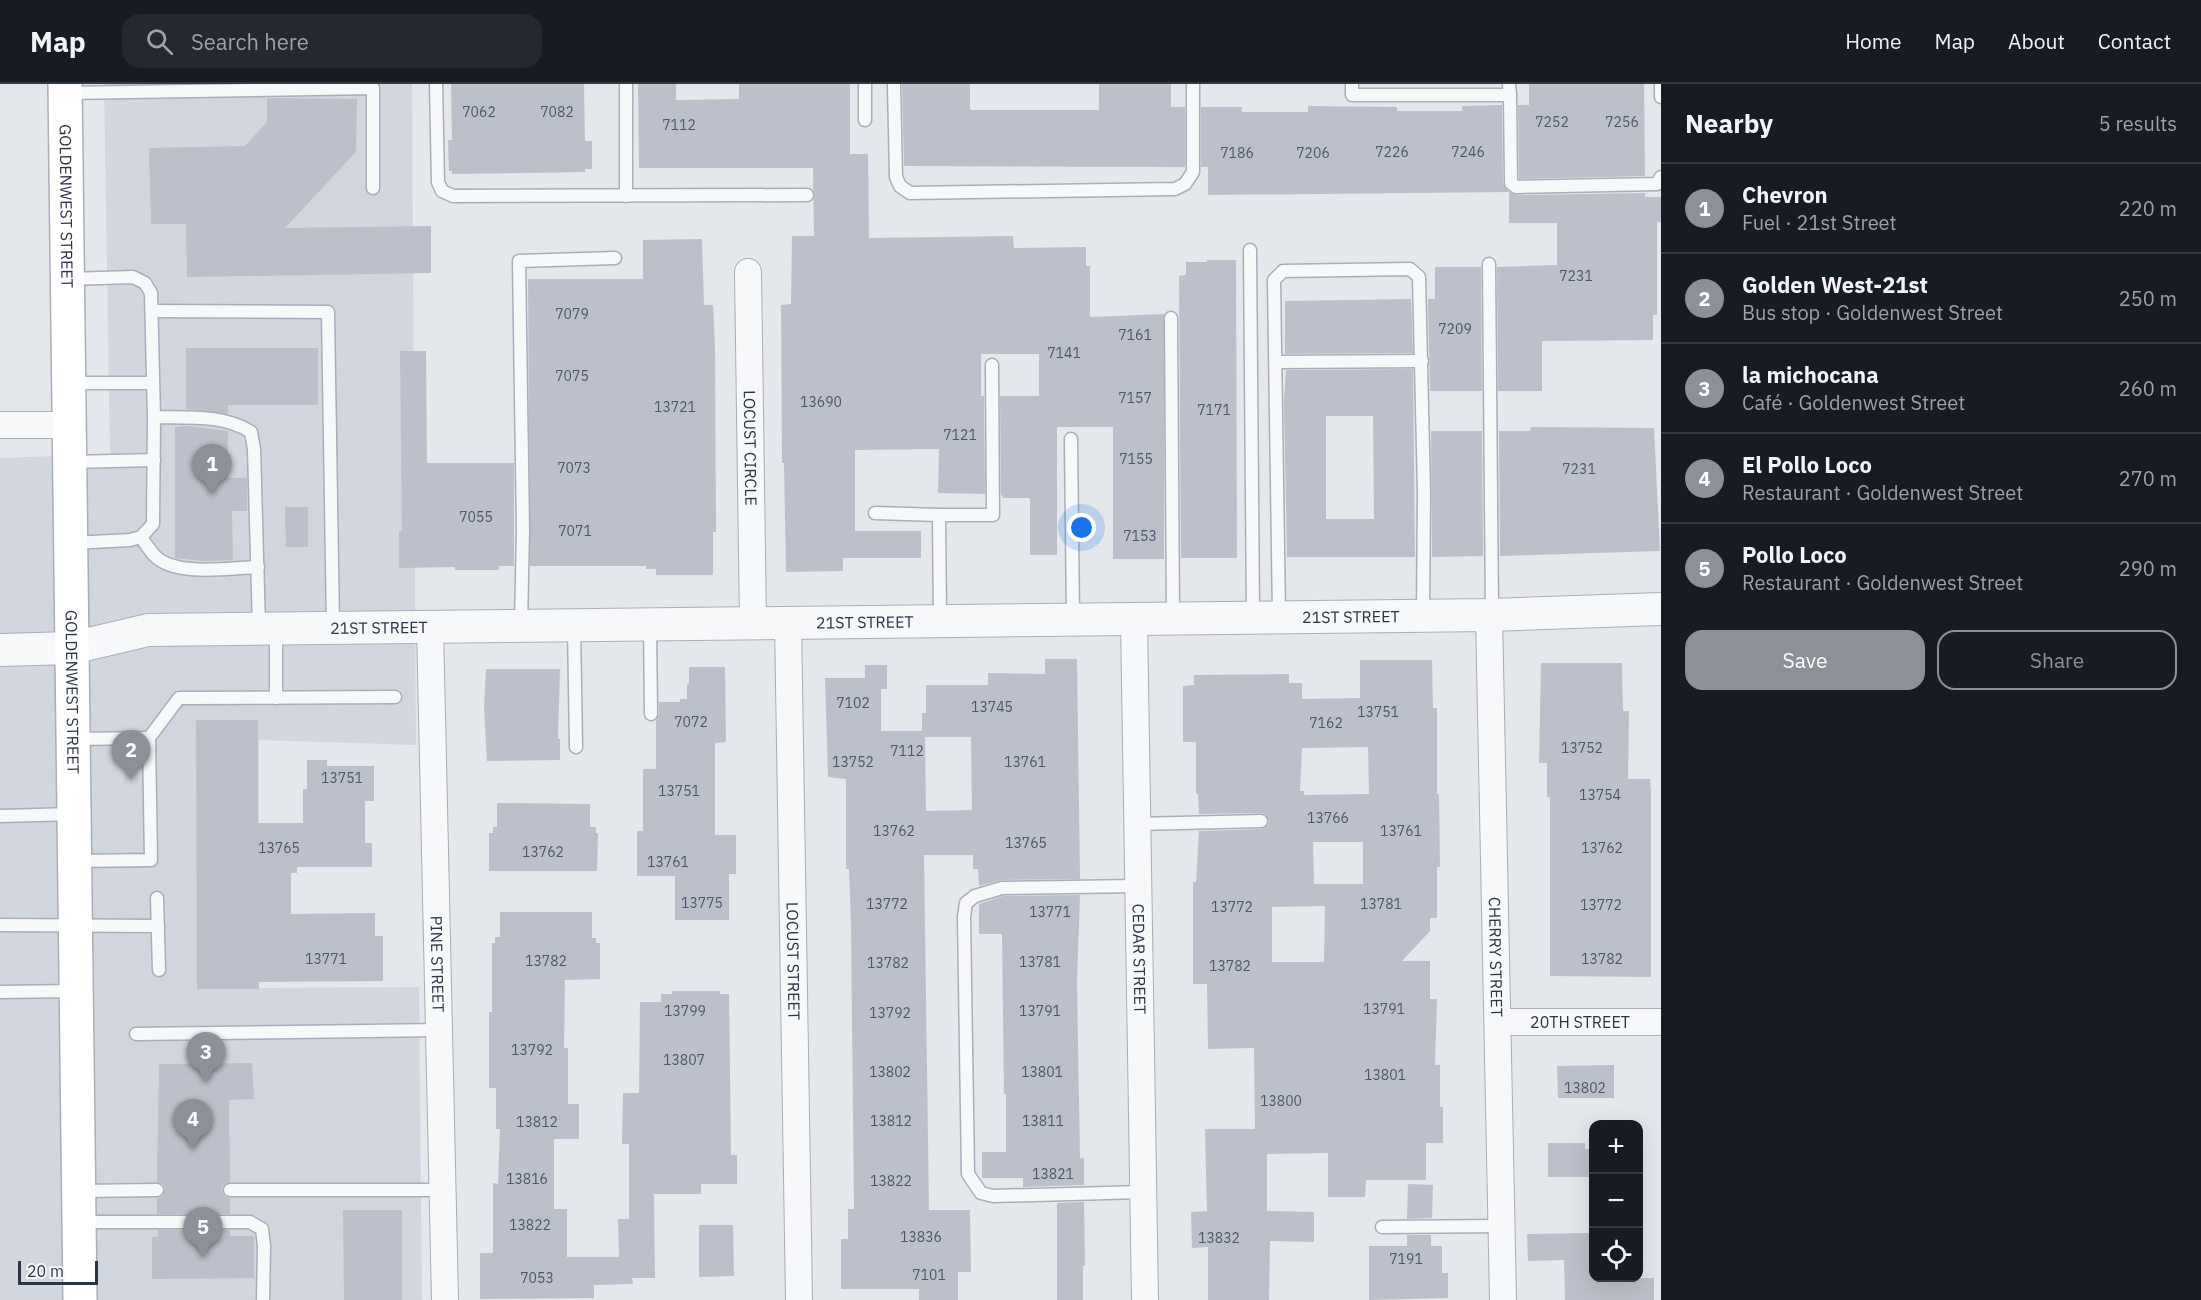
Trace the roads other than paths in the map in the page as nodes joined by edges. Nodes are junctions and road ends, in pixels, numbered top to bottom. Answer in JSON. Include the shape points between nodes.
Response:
{"nodes":[{"id":1,"x":435,"y":84,"type":"edge"},
{"id":2,"x":626,"y":84,"type":"edge"},
{"id":3,"x":865,"y":84,"type":"edge"},
{"id":4,"x":894,"y":84,"type":"edge"},
{"id":5,"x":1193,"y":84,"type":"edge"},
{"id":6,"x":1352,"y":84,"type":"edge"},
{"id":7,"x":1661,"y":84,"type":"edge"},
{"id":8,"x":65,"y":88,"type":"edge"},
{"id":9,"x":1509,"y":90,"type":"edge"},
{"id":10,"x":1661,"y":97,"type":"edge"},
{"id":11,"x":865,"y":120,"type":"dead end"},
{"id":12,"x":1661,"y":177,"type":"edge"},
{"id":13,"x":372,"y":188,"type":"dead end"},
{"id":14,"x":807,"y":195,"type":"dead end"},
{"id":15,"x":626,"y":196,"type":"junction"},
{"id":16,"x":1250,"y":250,"type":"dead end"},
{"id":17,"x":615,"y":258,"type":"dead end"},
{"id":18,"x":1489,"y":264,"type":"dead end"},
{"id":19,"x":748,"y":273,"type":"dead end"},
{"id":20,"x":67,"y":279,"type":"junction"},
{"id":21,"x":152,"y":311,"type":"junction"},
{"id":22,"x":1171,"y":318,"type":"dead end"},
{"id":23,"x":1422,"y":361,"type":"junction"},
{"id":24,"x":1276,"y":362,"type":"junction"},
{"id":25,"x":992,"y":365,"type":"dead end"},
{"id":26,"x":69,"y":383,"type":"junction"},
{"id":27,"x":152,"y":383,"type":"junction"},
{"id":28,"x":154,"y":417,"type":"junction"},
{"id":29,"x":0,"y":425,"type":"edge"},
{"id":30,"x":69,"y":425,"type":"junction"},
{"id":31,"x":1071,"y":439,"type":"dead end"},
{"id":32,"x":154,"y":460,"type":"junction"},
{"id":33,"x":70,"y":462,"type":"junction"},
{"id":34,"x":875,"y":513,"type":"dead end"},
{"id":35,"x":939,"y":515,"type":"junction"},
{"id":36,"x":141,"y":537,"type":"junction"},
{"id":37,"x":71,"y":543,"type":"junction"},
{"id":38,"x":258,"y":567,"type":"junction"},
{"id":39,"x":1661,"y":609,"type":"edge"},
{"id":40,"x":1423,"y":615,"type":"junction"},
{"id":41,"x":1490,"y":615,"type":"junction"},
{"id":42,"x":1266,"y":617,"type":"junction"},
{"id":43,"x":1173,"y":618,"type":"junction"},
{"id":44,"x":1073,"y":619,"type":"junction"},
{"id":45,"x":1134,"y":619,"type":"junction"},
{"id":46,"x":940,"y":621,"type":"junction"},
{"id":47,"x":788,"y":622,"type":"junction"},
{"id":48,"x":753,"y":623,"type":"junction"},
{"id":49,"x":650,"y":624,"type":"junction"},
{"id":50,"x":574,"y":625,"type":"junction"},
{"id":51,"x":430,"y":626,"type":"junction"},
{"id":52,"x":521,"y":626,"type":"junction"},
{"id":53,"x":267,"y":628,"type":"junction"},
{"id":54,"x":333,"y":628,"type":"junction"},
{"id":55,"x":72,"y":648,"type":"junction"},
{"id":56,"x":0,"y":650,"type":"edge"},
{"id":57,"x":395,"y":697,"type":"dead end"},
{"id":58,"x":276,"y":698,"type":"junction"},
{"id":59,"x":651,"y":714,"type":"dead end"},
{"id":60,"x":149,"y":738,"type":"junction"},
{"id":61,"x":73,"y":739,"type":"junction"},
{"id":62,"x":576,"y":747,"type":"dead end"},
{"id":63,"x":74,"y":813,"type":"junction"},
{"id":64,"x":0,"y":816,"type":"edge"},
{"id":65,"x":1261,"y":821,"type":"dead end"},
{"id":66,"x":1137,"y":824,"type":"junction"},
{"id":67,"x":75,"y":861,"type":"junction"},
{"id":68,"x":1138,"y":886,"type":"junction"},
{"id":69,"x":157,"y":898,"type":"dead end"},
{"id":70,"x":75,"y":925,"type":"junction"},
{"id":71,"x":0,"y":926,"type":"edge"},
{"id":72,"x":158,"y":926,"type":"junction"},
{"id":73,"x":159,"y":970,"type":"dead end"},
{"id":74,"x":76,"y":991,"type":"junction"},
{"id":75,"x":0,"y":992,"type":"edge"},
{"id":76,"x":1498,"y":1022,"type":"junction"},
{"id":77,"x":1661,"y":1022,"type":"edge"},
{"id":78,"x":440,"y":1030,"type":"junction"},
{"id":79,"x":136,"y":1034,"type":"dead end"},
{"id":80,"x":157,"y":1190,"type":"dead end"},
{"id":81,"x":230,"y":1190,"type":"dead end"},
{"id":82,"x":444,"y":1190,"type":"junction"},
{"id":83,"x":1143,"y":1192,"type":"junction"},
{"id":84,"x":79,"y":1207,"type":"junction"},
{"id":85,"x":1502,"y":1226,"type":"junction"},
{"id":86,"x":1382,"y":1227,"type":"dead end"},
{"id":87,"x":80,"y":1300,"type":"edge"},
{"id":88,"x":263,"y":1300,"type":"edge"},
{"id":89,"x":445,"y":1300,"type":"edge"},
{"id":90,"x":799,"y":1300,"type":"edge"},
{"id":91,"x":1145,"y":1300,"type":"edge"},
{"id":92,"x":1503,"y":1300,"type":"edge"}],
"edges":[{"from":1,"to":15,"type":"lane","via":[[438,182],[442,191],[453,196]]},
{"from":2,"to":15,"type":"lane"},
{"from":3,"to":11,"type":"lane"},
{"from":4,"to":5,"type":"lane","via":[[896,177],[910,193],[1174,189],[1185,184],[1193,172]]},
{"from":6,"to":9,"type":"lane","via":[[1352,95]]},
{"from":7,"to":10,"type":"lane"},
{"from":8,"to":13,"type":"lane","via":[[373,88]]},
{"from":8,"to":20,"type":"main road","name":"GOLDENWEST STREET"},
{"from":9,"to":12,"type":"lane","via":[[1511,183],[1516,187],[1657,184]]},
{"from":14,"to":15,"type":"lane"},
{"from":16,"to":42,"type":"lane"},
{"from":17,"to":52,"type":"lane","via":[[519,261]]},
{"from":18,"to":41,"type":"lane"},
{"from":19,"to":48,"type":"street","name":"LOCUST CIRCLE"},
{"from":20,"to":21,"type":"lane","via":[[133,277],[146,283]]},
{"from":20,"to":26,"type":"main road","name":"GOLDENWEST STREET"},
{"from":21,"to":27,"type":"lane"},
{"from":21,"to":54,"type":"lane","via":[[328,312]]},
{"from":22,"to":43,"type":"lane"},
{"from":23,"to":24,"type":"lane"},
{"from":23,"to":24,"type":"lane","via":[[1419,277],[1410,268],[1283,271],[1274,280]]},
{"from":23,"to":40,"type":"lane"},
{"from":24,"to":42,"type":"lane"},
{"from":25,"to":35,"type":"lane","via":[[993,515]]},
{"from":26,"to":27,"type":"lane"},
{"from":26,"to":30,"type":"main road","name":"GOLDENWEST STREET"},
{"from":27,"to":28,"type":"lane"},
{"from":28,"to":32,"type":"lane"},
{"from":28,"to":38,"type":"lane","via":[[214,419],[251,432]]},
{"from":29,"to":30,"type":"street"},
{"from":30,"to":33,"type":"main road","name":"GOLDENWEST STREET"},
{"from":31,"to":44,"type":"lane"},
{"from":32,"to":33,"type":"lane"},
{"from":32,"to":36,"type":"lane","via":[[153,524]]},
{"from":33,"to":37,"type":"main road","name":"GOLDENWEST STREET"},
{"from":34,"to":35,"type":"lane"},
{"from":35,"to":46,"type":"lane"},
{"from":36,"to":37,"type":"lane"},
{"from":36,"to":38,"type":"lane","via":[[155,556],[180,569]]},
{"from":37,"to":55,"type":"main road","name":"GOLDENWEST STREET"},
{"from":38,"to":53,"type":"lane"},
{"from":39,"to":41,"type":"street","name":"21ST STREET"},
{"from":40,"to":41,"type":"street","name":"21ST STREET"},
{"from":40,"to":42,"type":"street","name":"21ST STREET"},
{"from":41,"to":76,"type":"street","name":"CHERRY STREET"},
{"from":42,"to":43,"type":"street","name":"21ST STREET"},
{"from":43,"to":45,"type":"street","name":"21ST STREET"},
{"from":44,"to":45,"type":"street","name":"21ST STREET"},
{"from":44,"to":46,"type":"street","name":"21ST STREET"},
{"from":45,"to":66,"type":"street","name":"CEDAR STREET"},
{"from":46,"to":47,"type":"street","name":"21ST STREET"},
{"from":47,"to":48,"type":"street","name":"21ST STREET"},
{"from":47,"to":90,"type":"street","name":"LOCUST STREET"},
{"from":48,"to":49,"type":"street","name":"21ST STREET"},
{"from":49,"to":50,"type":"street","name":"21ST STREET"},
{"from":49,"to":59,"type":"lane"},
{"from":50,"to":52,"type":"street","name":"21ST STREET"},
{"from":50,"to":62,"type":"lane"},
{"from":51,"to":52,"type":"street","name":"21ST STREET"},
{"from":51,"to":54,"type":"street","name":"21ST STREET"},
{"from":51,"to":78,"type":"street","name":"PINE STREET"},
{"from":53,"to":54,"type":"street","name":"21ST STREET"},
{"from":53,"to":55,"type":"street","name":"21ST STREET","via":[[148,630]]},
{"from":53,"to":58,"type":"lane"},
{"from":55,"to":56,"type":"street","name":"21ST STREET"},
{"from":55,"to":61,"type":"main road","name":"GOLDENWEST STREET"},
{"from":57,"to":58,"type":"lane"},
{"from":58,"to":60,"type":"lane","via":[[179,698]]},
{"from":60,"to":61,"type":"lane"},
{"from":60,"to":67,"type":"lane","via":[[151,860]]},
{"from":61,"to":63,"type":"main road","name":"GOLDENWEST STREET"},
{"from":63,"to":64,"type":"lane"},
{"from":63,"to":67,"type":"main road","name":"GOLDENWEST STREET"},
{"from":65,"to":66,"type":"lane"},
{"from":66,"to":68,"type":"street","name":"CEDAR STREET"},
{"from":67,"to":70,"type":"main road","name":"GOLDENWEST STREET"},
{"from":68,"to":83,"type":"street","name":"CEDAR STREET"},
{"from":68,"to":83,"type":"lane","via":[[1002,888],[966,903],[968,1116],[969,1174],[981,1193],[993,1196]]},
{"from":69,"to":72,"type":"lane"},
{"from":70,"to":71,"type":"lane"},
{"from":70,"to":72,"type":"lane"},
{"from":70,"to":74,"type":"main road","name":"GOLDENWEST STREET"},
{"from":72,"to":73,"type":"lane"},
{"from":74,"to":75,"type":"lane"},
{"from":74,"to":84,"type":"main road","name":"GOLDENWEST STREET"},
{"from":76,"to":77,"type":"street","name":"20TH STREET"},
{"from":76,"to":85,"type":"street","name":"CHERRY STREET"},
{"from":78,"to":79,"type":"lane"},
{"from":78,"to":82,"type":"street","name":"PINE STREET"},
{"from":80,"to":84,"type":"lane"},
{"from":81,"to":82,"type":"lane"},
{"from":82,"to":89,"type":"street","name":"PINE STREET"},
{"from":83,"to":91,"type":"street","name":"CEDAR STREET"},
{"from":84,"to":87,"type":"main road","name":"GOLDENWEST STREET"},
{"from":84,"to":88,"type":"lane","via":[[250,1222],[262,1229]]},
{"from":85,"to":86,"type":"lane"},
{"from":85,"to":92,"type":"street","name":"CHERRY STREET"}]}
